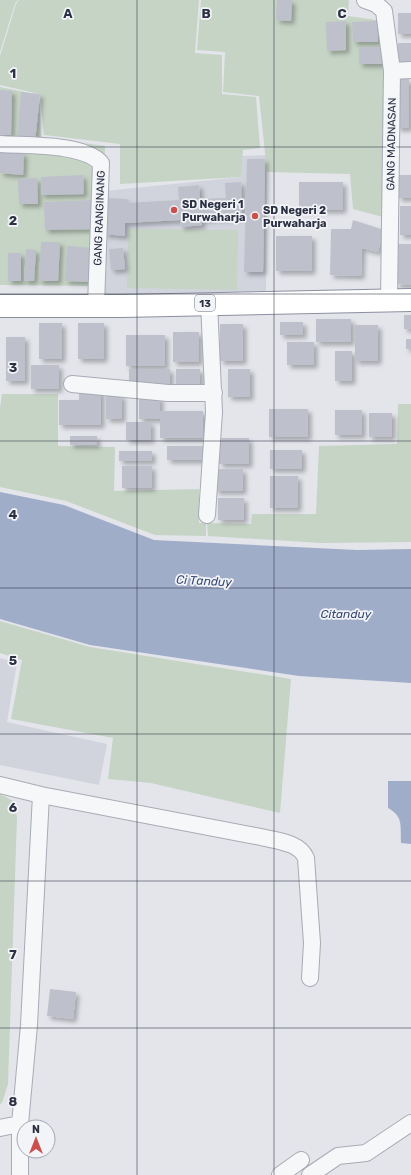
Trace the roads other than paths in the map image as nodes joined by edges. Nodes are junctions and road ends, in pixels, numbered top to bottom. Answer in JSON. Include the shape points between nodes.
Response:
{"nodes":[{"id":1,"x":365,"y":0,"type":"edge"},
{"id":2,"x":411,"y":70,"type":"edge"},
{"id":3,"x":392,"y":71,"type":"junction"},
{"id":4,"x":0,"y":144,"type":"edge"},
{"id":5,"x":389,"y":300,"type":"junction"},
{"id":6,"x":411,"y":300,"type":"edge"},
{"id":7,"x":209,"y":303,"type":"junction"},
{"id":8,"x":0,"y":306,"type":"edge"},
{"id":9,"x":96,"y":306,"type":"junction"},
{"id":10,"x":72,"y":384,"type":"dead end"},
{"id":11,"x":214,"y":393,"type":"junction"},
{"id":12,"x":207,"y":515,"type":"dead end"},
{"id":13,"x":0,"y":785,"type":"edge"},
{"id":14,"x":41,"y":795,"type":"junction"},
{"id":15,"x":310,"y":978,"type":"dead end"},
{"id":16,"x":20,"y":1119,"type":"edge"},
{"id":17,"x":411,"y":1122,"type":"edge"},
{"id":18,"x":16,"y":1125,"type":"edge"},
{"id":19,"x":0,"y":1128,"type":"edge"},
{"id":20,"x":20,"y":1159,"type":"edge"},
{"id":21,"x":301,"y":1160,"type":"dead end"},
{"id":22,"x":20,"y":1175,"type":"edge"},
{"id":23,"x":280,"y":1175,"type":"edge"},
{"id":24,"x":310,"y":1175,"type":"edge"}],
"edges":[{"from":1,"to":3,"type":"street","name":"GANG MADNASAN","via":[[376,4],[384,11]]},
{"from":2,"to":3,"type":"street"},
{"from":3,"to":5,"type":"street","name":"GANG MADNASAN"},
{"from":4,"to":9,"type":"street","name":"GANG RANGINANG","via":[[80,151],[96,157],[101,163]]},
{"from":5,"to":6,"type":"highway","number":"13"},
{"from":5,"to":7,"type":"highway","number":"13"},
{"from":7,"to":9,"type":"highway","number":"13"},
{"from":7,"to":11,"type":"street"},
{"from":8,"to":9,"type":"highway","number":"13"},
{"from":10,"to":11,"type":"street","via":[[168,393]]},
{"from":11,"to":12,"type":"street"},
{"from":13,"to":14,"type":"street"},
{"from":14,"to":15,"type":"street","via":[[262,837],[303,851],[306,858],[312,944]]},
{"from":14,"to":16,"type":"street","via":[[29,1025]]},
{"from":17,"to":24,"type":"street","via":[[366,1153],[338,1156]]},
{"from":18,"to":19,"type":"street"},
{"from":20,"to":22,"type":"street"},
{"from":21,"to":23,"type":"street"}]}
